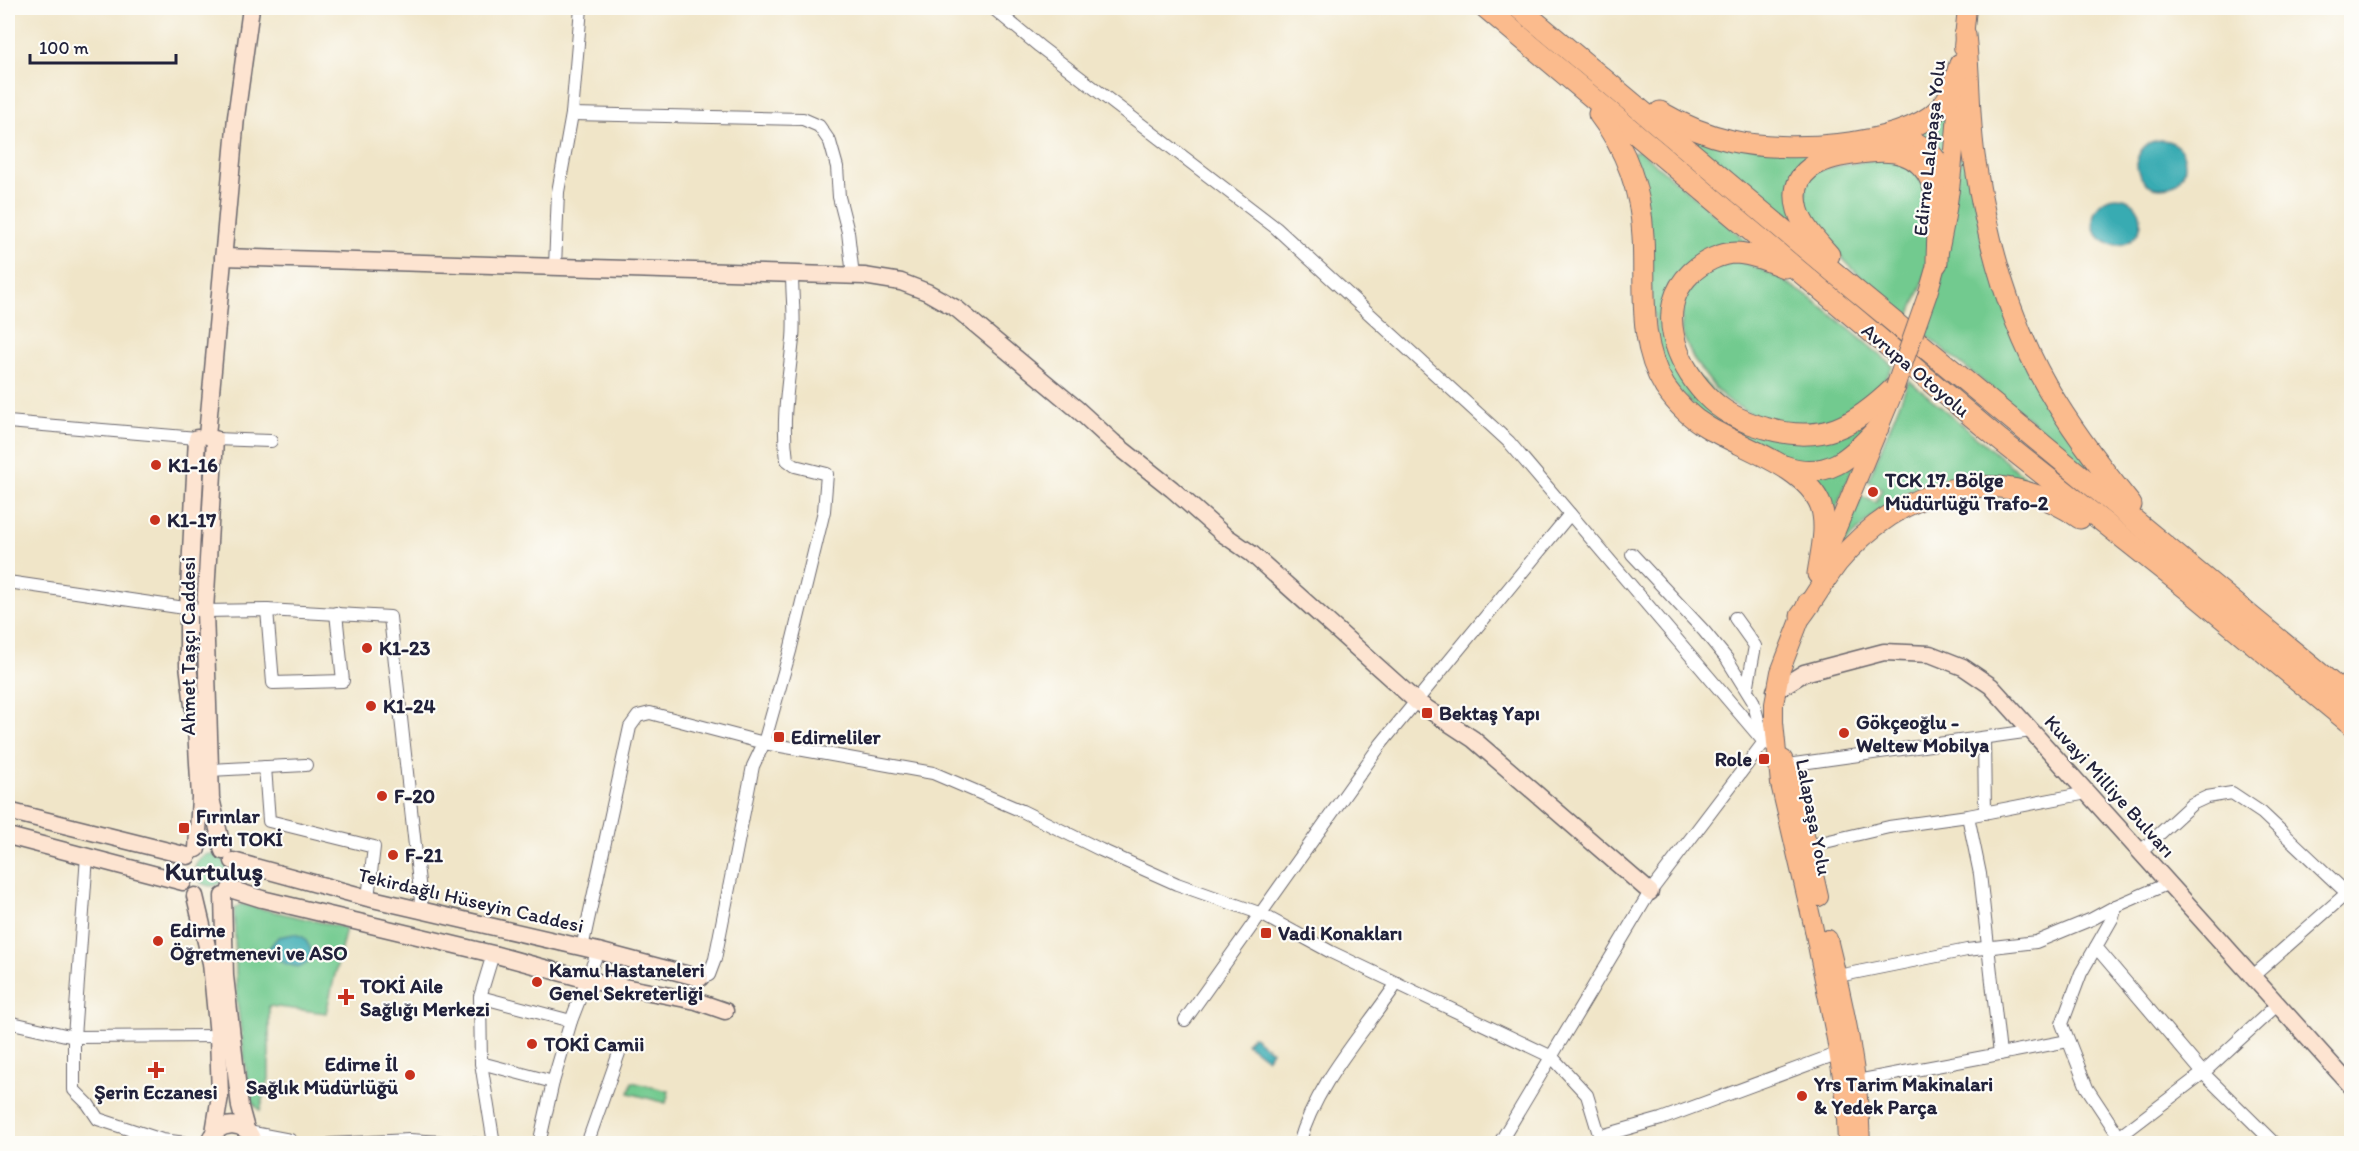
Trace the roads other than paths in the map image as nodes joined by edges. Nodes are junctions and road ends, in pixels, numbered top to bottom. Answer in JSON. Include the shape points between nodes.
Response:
{"nodes":[{"id":1,"x":251,"y":8,"type":"edge"},
{"id":2,"x":582,"y":8,"type":"edge"},
{"id":3,"x":993,"y":8,"type":"edge"},
{"id":4,"x":1486,"y":8,"type":"edge"},
{"id":5,"x":1519,"y":8,"type":"edge"},
{"id":6,"x":1961,"y":8,"type":"edge"},
{"id":7,"x":1966,"y":8,"type":"edge"},
{"id":8,"x":1965,"y":35,"type":"junction"},
{"id":9,"x":1960,"y":64,"type":"junction"},
{"id":10,"x":1574,"y":83,"type":"junction"},
{"id":11,"x":1627,"y":97,"type":"junction"},
{"id":12,"x":572,"y":114,"type":"junction"},
{"id":13,"x":1885,"y":137,"type":"junction"},
{"id":14,"x":1950,"y":197,"type":"junction"},
{"id":15,"x":223,"y":257,"type":"junction"},
{"id":16,"x":1937,"y":263,"type":"junction"},
{"id":17,"x":555,"y":267,"type":"junction"},
{"id":18,"x":1797,"y":271,"type":"junction"},
{"id":19,"x":792,"y":274,"type":"junction"},
{"id":20,"x":853,"y":276,"type":"junction"},
{"id":21,"x":1854,"y":289,"type":"junction"},
{"id":22,"x":1895,"y":387,"type":"junction"},
{"id":23,"x":8,"y":422,"type":"edge"},
{"id":24,"x":1878,"y":429,"type":"junction"},
{"id":25,"x":206,"y":438,"type":"junction"},
{"id":26,"x":272,"y":441,"type":"dead end"},
{"id":27,"x":1778,"y":464,"type":"junction"},
{"id":28,"x":1570,"y":514,"type":"junction"},
{"id":29,"x":2145,"y":542,"type":"junction"},
{"id":30,"x":1632,"y":554,"type":"dead end"},
{"id":31,"x":1818,"y":574,"type":"junction"},
{"id":32,"x":8,"y":582,"type":"edge"},
{"id":33,"x":196,"y":610,"type":"junction"},
{"id":34,"x":267,"y":610,"type":"junction"},
{"id":35,"x":336,"y":613,"type":"junction"},
{"id":36,"x":1801,"y":616,"type":"junction"},
{"id":37,"x":1734,"y":618,"type":"dead end"},
{"id":38,"x":1747,"y":690,"type":"junction"},
{"id":39,"x":1775,"y":691,"type":"junction"},
{"id":40,"x":2352,"y":700,"type":"edge"},
{"id":41,"x":1417,"y":702,"type":"junction"},
{"id":42,"x":2352,"y":725,"type":"edge"},
{"id":43,"x":2031,"y":731,"type":"junction"},
{"id":44,"x":1984,"y":738,"type":"junction"},
{"id":45,"x":764,"y":743,"type":"junction"},
{"id":46,"x":1777,"y":752,"type":"junction"},
{"id":47,"x":306,"y":765,"type":"dead end"},
{"id":48,"x":265,"y":767,"type":"junction"},
{"id":49,"x":210,"y":770,"type":"junction"},
{"id":50,"x":2087,"y":792,"type":"junction"},
{"id":51,"x":8,"y":811,"type":"edge"},
{"id":52,"x":1985,"y":813,"type":"junction"},
{"id":53,"x":1968,"y":816,"type":"junction"},
{"id":54,"x":8,"y":836,"type":"edge"},
{"id":55,"x":1808,"y":846,"type":"junction"},
{"id":56,"x":2141,"y":851,"type":"junction"},
{"id":57,"x":192,"y":852,"type":"junction"},
{"id":58,"x":87,"y":856,"type":"junction"},
{"id":59,"x":228,"y":856,"type":"junction"},
{"id":60,"x":183,"y":882,"type":"junction"},
{"id":61,"x":2169,"y":883,"type":"junction"},
{"id":62,"x":1650,"y":892,"type":"junction"},
{"id":63,"x":226,"y":893,"type":"junction"},
{"id":64,"x":195,"y":896,"type":"junction"},
{"id":65,"x":2349,"y":896,"type":"edge"},
{"id":66,"x":368,"y":898,"type":"junction"},
{"id":67,"x":2116,"y":906,"type":"junction"},
{"id":68,"x":422,"y":910,"type":"junction"},
{"id":69,"x":1259,"y":913,"type":"junction"},
{"id":70,"x":2096,"y":946,"type":"junction"},
{"id":71,"x":1989,"y":947,"type":"junction"},
{"id":72,"x":590,"y":950,"type":"junction"},
{"id":73,"x":493,"y":954,"type":"junction"},
{"id":74,"x":1838,"y":976,"type":"junction"},
{"id":75,"x":2253,"y":976,"type":"junction"},
{"id":76,"x":700,"y":978,"type":"joint"},
{"id":77,"x":588,"y":980,"type":"junction"},
{"id":78,"x":1397,"y":983,"type":"junction"},
{"id":79,"x":480,"y":998,"type":"junction"},
{"id":80,"x":2278,"y":1004,"type":"junction"},
{"id":81,"x":725,"y":1011,"type":"dead end"},
{"id":82,"x":1185,"y":1020,"type":"dead end"},
{"id":83,"x":571,"y":1021,"type":"junction"},
{"id":84,"x":8,"y":1022,"type":"edge"},
{"id":85,"x":74,"y":1036,"type":"junction"},
{"id":86,"x":218,"y":1036,"type":"junction"},
{"id":87,"x":2068,"y":1041,"type":"junction"},
{"id":88,"x":619,"y":1053,"type":"dead end"},
{"id":89,"x":1839,"y":1053,"type":"junction"},
{"id":90,"x":2000,"y":1054,"type":"junction"},
{"id":91,"x":1552,"y":1057,"type":"junction"},
{"id":92,"x":481,"y":1063,"type":"junction"},
{"id":93,"x":2203,"y":1073,"type":"junction"},
{"id":94,"x":1857,"y":1081,"type":"junction"},
{"id":95,"x":553,"y":1082,"type":"junction"},
{"id":96,"x":2352,"y":1087,"type":"edge"},
{"id":97,"x":249,"y":1135,"type":"edge"},
{"id":98,"x":211,"y":1138,"type":"edge"},
{"id":99,"x":1602,"y":1140,"type":"edge"},
{"id":100,"x":2122,"y":1140,"type":"edge"},
{"id":101,"x":434,"y":1142,"type":"edge"},
{"id":102,"x":194,"y":1143,"type":"edge"},
{"id":103,"x":295,"y":1143,"type":"edge"},
{"id":104,"x":330,"y":1143,"type":"edge"},
{"id":105,"x":478,"y":1143,"type":"edge"},
{"id":106,"x":494,"y":1143,"type":"edge"},
{"id":107,"x":539,"y":1143,"type":"edge"},
{"id":108,"x":587,"y":1143,"type":"edge"},
{"id":109,"x":1299,"y":1143,"type":"edge"},
{"id":110,"x":1499,"y":1143,"type":"edge"},
{"id":111,"x":1847,"y":1143,"type":"edge"},
{"id":112,"x":1861,"y":1143,"type":"edge"},
{"id":113,"x":2275,"y":1143,"type":"edge"}],
"edges":[{"from":1,"to":15,"type":"street","name":"Ahmet Taşçı Caddesi"},
{"from":2,"to":12,"type":"street"},
{"from":3,"to":28,"type":"street","via":[[1276,228],[1509,442]]},
{"from":4,"to":10,"type":"highway","name":"Avrupa Otoyolu"},
{"from":5,"to":11,"type":"highway","name":"Avrupa Otoyolu"},
{"from":6,"to":9,"type":"main road"},
{"from":7,"to":8,"type":"main road","name":"Edirne Lalapaşa Yolu"},
{"from":8,"to":9,"type":"main road","name":"Edirne Lalapaşa Yolu"},
{"from":8,"to":29,"type":"highway","via":[[1976,168],[1996,261],[2010,304],[2047,387],[2100,466],[2140,516]]},
{"from":9,"to":13,"type":"highway","via":[[1950,94],[1940,108],[1920,124]]},
{"from":9,"to":14,"type":"main road","name":"Edirne Lalapaşa Yolu"},
{"from":10,"to":18,"type":"highway","name":"Avrupa Otoyolu"},
{"from":10,"to":27,"type":"highway","via":[[1611,130],[1635,185],[1643,235],[1645,326],[1664,385],[1692,417]]},
{"from":11,"to":13,"type":"highway","via":[[1696,132],[1734,142],[1805,146]]},
{"from":11,"to":21,"type":"highway","name":"Avrupa Otoyolu"},
{"from":12,"to":17,"type":"street","via":[[558,192]]},
{"from":12,"to":20,"type":"street","via":[[803,119],[819,126],[830,142],[837,167]]},
{"from":13,"to":14,"type":"highway","via":[[1908,139],[1926,148],[1940,165]]},
{"from":14,"to":16,"type":"main road","name":"Edirne Lalapaşa Yolu"},
{"from":15,"to":17,"type":"street"},
{"from":15,"to":25,"type":"street","name":"Ahmet Taşçı Caddesi"},
{"from":16,"to":21,"type":"highway","via":[[1936,199],[1919,163],[1889,151],[1824,159],[1810,168],[1800,182],[1797,207],[1812,236]]},
{"from":16,"to":22,"type":"main road","name":"Edirne Lalapaşa Yolu","bridge":true},
{"from":17,"to":19,"type":"street"},
{"from":18,"to":22,"type":"highway","via":[[1736,253],[1710,260],[1687,277],[1675,297],[1671,327],[1685,367],[1706,396],[1743,421],[1780,432],[1811,435],[1856,421]]},
{"from":18,"to":29,"type":"highway","name":"Avrupa Otoyolu","via":[[2000,440]]},
{"from":19,"to":20,"type":"street"},
{"from":19,"to":45,"type":"street","via":[[793,338],[784,437],[787,460],[795,466],[827,474],[824,511]]},
{"from":20,"to":41,"type":"street","via":[[901,282],[957,309],[1223,534],[1252,554]]},
{"from":21,"to":29,"type":"highway","name":"Avrupa Otoyolu"},
{"from":22,"to":24,"type":"main road"},
{"from":23,"to":25,"type":"street"},
{"from":24,"to":27,"type":"highway","via":[[1844,461],[1828,469],[1794,469]]},
{"from":24,"to":31,"type":"main road"},
{"from":25,"to":26,"type":"street"},
{"from":25,"to":33,"type":"street","name":"Ahmet Taşçı Caddesi"},
{"from":27,"to":31,"type":"highway","via":[[1803,482],[1820,505],[1823,526]]},
{"from":28,"to":41,"type":"street"},
{"from":28,"to":46,"type":"street"},
{"from":29,"to":36,"type":"highway","via":[[2096,528],[2041,497],[2000,488],[1946,489],[1907,506],[1862,537],[1836,565]]},
{"from":29,"to":40,"type":"highway","name":"Avrupa Otoyolu"},
{"from":29,"to":42,"type":"highway","name":"Avrupa Otoyolu"},
{"from":30,"to":38,"type":"street","via":[[1704,631]]},
{"from":31,"to":36,"type":"main road"},
{"from":32,"to":33,"type":"street"},
{"from":33,"to":34,"type":"street"},
{"from":33,"to":49,"type":"street","name":"Ahmet Taşçı Caddesi"},
{"from":33,"to":57,"type":"street","name":"Ahmet Taşçı Caddesi","via":[[189,665],[200,797]]},
{"from":34,"to":35,"type":"street"},
{"from":34,"to":35,"type":"street","via":[[273,683],[343,681]]},
{"from":35,"to":68,"type":"street","via":[[390,617]]},
{"from":36,"to":39,"type":"main road"},
{"from":37,"to":38,"type":"street","via":[[1755,646]]},
{"from":38,"to":46,"type":"street"},
{"from":39,"to":43,"type":"street","name":"Kuvayi Milliye Bulvarı","via":[[1804,673],[1884,652],[1930,654],[1963,667],[1991,686]]},
{"from":39,"to":46,"type":"main road"},
{"from":41,"to":62,"type":"street","via":[[1473,740]]},
{"from":41,"to":69,"type":"street","via":[[1381,744]]},
{"from":43,"to":44,"type":"street"},
{"from":43,"to":50,"type":"street","name":"Kuvayi Milliye Bulvarı"},
{"from":44,"to":46,"type":"street"},
{"from":44,"to":52,"type":"street"},
{"from":45,"to":69,"type":"street","via":[[933,773],[1177,884]]},
{"from":45,"to":72,"type":"street","via":[[650,712],[638,716],[630,727]]},
{"from":45,"to":76,"type":"street","via":[[753,766],[715,959],[709,975]]},
{"from":46,"to":55,"type":"main road","name":"Lalapaşa Yolu"},
{"from":46,"to":62,"type":"street"},
{"from":46,"to":89,"type":"main road","name":"Lalapaşa Yolu","via":[[1780,784]]},
{"from":47,"to":48,"type":"street"},
{"from":48,"to":49,"type":"street"},
{"from":48,"to":66,"type":"street","via":[[269,821],[374,848]]},
{"from":49,"to":59,"type":"street","name":"Ahmet Taşçı Caddesi","via":[[211,798]]},
{"from":50,"to":52,"type":"street"},
{"from":50,"to":56,"type":"street","name":"Kuvayi Milliye Bulvarı"},
{"from":51,"to":57,"type":"street"},
{"from":52,"to":53,"type":"street"},
{"from":53,"to":55,"type":"street","via":[[1889,827]]},
{"from":53,"to":71,"type":"street"},
{"from":54,"to":58,"type":"street"},
{"from":55,"to":74,"type":"main road","name":"Lalapaşa Yolu"},
{"from":56,"to":61,"type":"street","name":"Kuvayi Milliye Bulvarı"},
{"from":56,"to":65,"type":"street","via":[[2192,804],[2232,793],[2262,813]]},
{"from":57,"to":59,"type":"street","via":[[215,847]]},
{"from":57,"to":60,"type":"street","via":[[182,873]]},
{"from":58,"to":60,"type":"street"},
{"from":58,"to":85,"type":"street"},
{"from":59,"to":63,"type":"street","via":[[235,876]]},
{"from":59,"to":66,"type":"street","name":"Tekirdağlı Hüseyin Caddesi"},
{"from":60,"to":64,"type":"street"},
{"from":61,"to":67,"type":"street"},
{"from":61,"to":75,"type":"street","name":"Kuvayi Milliye Bulvarı"},
{"from":62,"to":91,"type":"street"},
{"from":63,"to":64,"type":"street","via":[[209,900]]},
{"from":63,"to":73,"type":"street"},
{"from":63,"to":97,"type":"street","via":[[225,976],[240,1107]]},
{"from":64,"to":86,"type":"street","via":[[211,963]]},
{"from":65,"to":75,"type":"street"},
{"from":66,"to":68,"type":"street","name":"Tekirdağlı Hüseyin Caddesi"},
{"from":67,"to":70,"type":"street"},
{"from":67,"to":71,"type":"street","via":[[2036,942]]},
{"from":68,"to":72,"type":"street","name":"Tekirdağlı Hüseyin Caddesi"},
{"from":69,"to":78,"type":"street"},
{"from":69,"to":82,"type":"street"},
{"from":70,"to":87,"type":"street","via":[[2062,1024]]},
{"from":70,"to":93,"type":"street"},
{"from":71,"to":74,"type":"street"},
{"from":71,"to":90,"type":"street"},
{"from":72,"to":76,"type":"street","name":"Tekirdağlı Hüseyin Caddesi"},
{"from":72,"to":77,"type":"street"},
{"from":73,"to":77,"type":"street"},
{"from":73,"to":79,"type":"street"},
{"from":74,"to":94,"type":"main road","name":"Lalapaşa Yolu"},
{"from":75,"to":80,"type":"street","name":"Kuvayi Milliye Bulvarı"},
{"from":77,"to":81,"type":"street","via":[[696,1001]]},
{"from":77,"to":83,"type":"street"},
{"from":78,"to":91,"type":"street"},
{"from":78,"to":109,"type":"street","via":[[1317,1099]]},
{"from":79,"to":83,"type":"street"},
{"from":79,"to":92,"type":"street"},
{"from":80,"to":93,"type":"street"},
{"from":80,"to":96,"type":"street","name":"Kuvayi Milliye Bulvarı"},
{"from":83,"to":95,"type":"street"},
{"from":84,"to":85,"type":"street"},
{"from":85,"to":86,"type":"street"},
{"from":85,"to":102,"type":"street","via":[[74,1090],[98,1119],[162,1140]]},
{"from":86,"to":98,"type":"street","via":[[220,1096]]},
{"from":87,"to":90,"type":"street"},
{"from":87,"to":100,"type":"street","via":[[2087,1088]]},
{"from":88,"to":108,"type":"street"},
{"from":89,"to":99,"type":"street"},
{"from":89,"to":111,"type":"main road","name":"Lalapaşa Yolu"},
{"from":90,"to":94,"type":"street"},
{"from":91,"to":99,"type":"street","via":[[1587,1095]]},
{"from":91,"to":110,"type":"street"},
{"from":92,"to":95,"type":"street"},
{"from":92,"to":106,"type":"street"},
{"from":93,"to":100,"type":"street"},
{"from":93,"to":113,"type":"street"},
{"from":94,"to":112,"type":"main road","name":"Lalapaşa Yolu"},
{"from":95,"to":107,"type":"street"},
{"from":97,"to":98,"type":"street","via":[[240,1126],[226,1125]]},
{"from":97,"to":103,"type":"street"},
{"from":101,"to":104,"type":"street"},
{"from":101,"to":105,"type":"street"}]}
